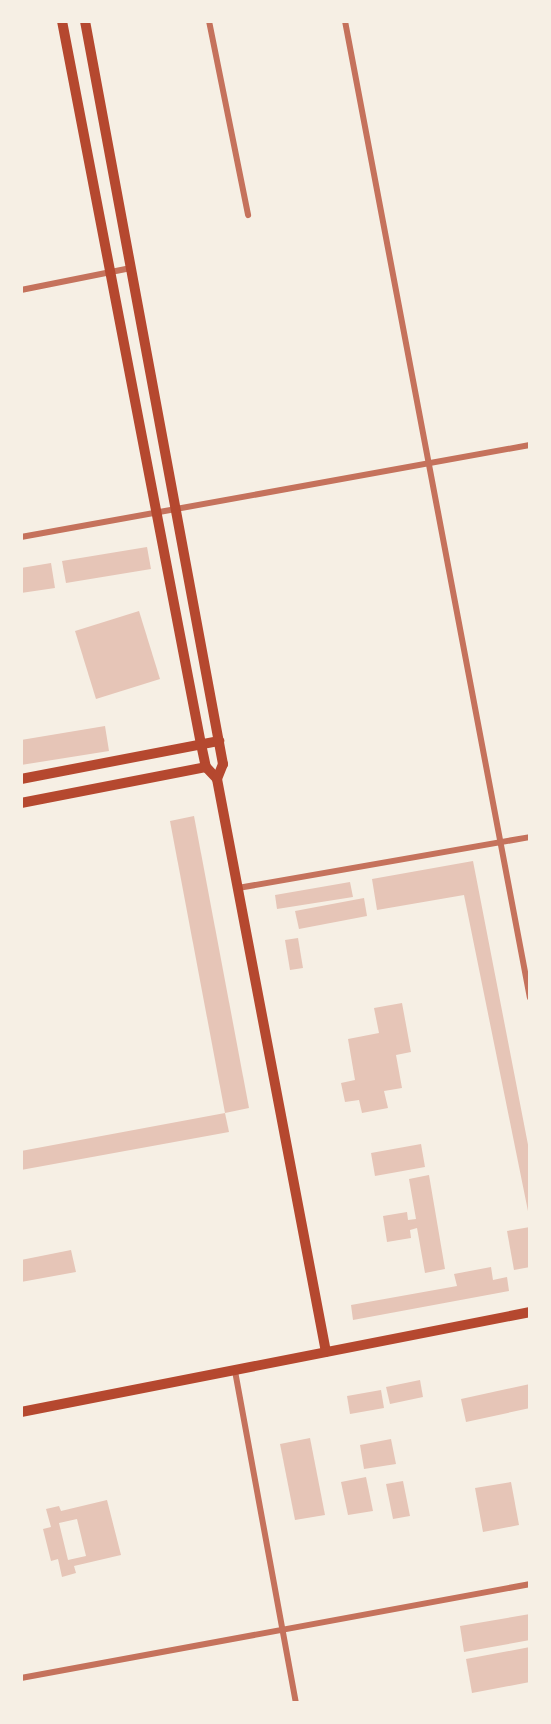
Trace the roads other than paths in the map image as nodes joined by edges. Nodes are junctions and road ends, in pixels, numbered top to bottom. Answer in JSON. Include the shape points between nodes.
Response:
{"nodes":[{"id":1,"x":62,"y":21,"type":"edge"},
{"id":2,"x":85,"y":21,"type":"edge"},
{"id":3,"x":209,"y":21,"type":"edge"},
{"id":4,"x":345,"y":21,"type":"edge"},
{"id":5,"x":248,"y":215,"type":"dead end"},
{"id":6,"x":131,"y":268,"type":"junction"},
{"id":7,"x":110,"y":272,"type":"junction"},
{"id":8,"x":21,"y":290,"type":"edge"},
{"id":9,"x":530,"y":445,"type":"edge"},
{"id":10,"x":428,"y":465,"type":"junction"},
{"id":11,"x":176,"y":509,"type":"junction"},
{"id":12,"x":155,"y":512,"type":"junction"},
{"id":13,"x":21,"y":537,"type":"edge"},
{"id":14,"x":219,"y":741,"type":"junction"},
{"id":15,"x":201,"y":744,"type":"junction"},
{"id":16,"x":206,"y":767,"type":"junction"},
{"id":17,"x":21,"y":779,"type":"edge"},
{"id":18,"x":217,"y":779,"type":"junction"},
{"id":19,"x":21,"y":803,"type":"edge"},
{"id":20,"x":530,"y":837,"type":"edge"},
{"id":21,"x":501,"y":842,"type":"junction"},
{"id":22,"x":239,"y":888,"type":"junction"},
{"id":23,"x":530,"y":950,"type":"edge"},
{"id":24,"x":522,"y":952,"type":"junction"},
{"id":25,"x":530,"y":998,"type":"edge"},
{"id":26,"x":530,"y":1312,"type":"edge"},
{"id":27,"x":326,"y":1353,"type":"junction"},
{"id":28,"x":234,"y":1371,"type":"junction"},
{"id":29,"x":21,"y":1412,"type":"edge"},
{"id":30,"x":530,"y":1584,"type":"edge"},
{"id":31,"x":283,"y":1630,"type":"junction"},
{"id":32,"x":21,"y":1678,"type":"edge"},
{"id":33,"x":296,"y":1703,"type":"edge"}],
"edges":[{"from":1,"to":7,"type":"main road"},
{"from":2,"to":6,"type":"main road"},
{"from":3,"to":5,"type":"street"},
{"from":4,"to":10,"type":"street"},
{"from":6,"to":7,"type":"street"},
{"from":6,"to":11,"type":"main road"},
{"from":7,"to":8,"type":"street"},
{"from":7,"to":12,"type":"main road"},
{"from":9,"to":10,"type":"street"},
{"from":10,"to":11,"type":"street"},
{"from":10,"to":21,"type":"street"},
{"from":11,"to":12,"type":"street"},
{"from":11,"to":14,"type":"main road"},
{"from":12,"to":13,"type":"street"},
{"from":12,"to":15,"type":"main road"},
{"from":14,"to":15,"type":"main road"},
{"from":14,"to":18,"type":"main road","via":[[223,764]]},
{"from":15,"to":16,"type":"main road"},
{"from":15,"to":17,"type":"main road"},
{"from":16,"to":18,"type":"main road"},
{"from":16,"to":19,"type":"main road"},
{"from":18,"to":22,"type":"main road"},
{"from":20,"to":21,"type":"street"},
{"from":21,"to":22,"type":"street"},
{"from":21,"to":24,"type":"street"},
{"from":22,"to":27,"type":"main road"},
{"from":23,"to":24,"type":"street"},
{"from":24,"to":25,"type":"street"},
{"from":26,"to":27,"type":"highway"},
{"from":27,"to":28,"type":"highway"},
{"from":28,"to":29,"type":"highway"},
{"from":28,"to":31,"type":"street"},
{"from":30,"to":31,"type":"street"},
{"from":31,"to":32,"type":"street"},
{"from":31,"to":33,"type":"street"}]}
